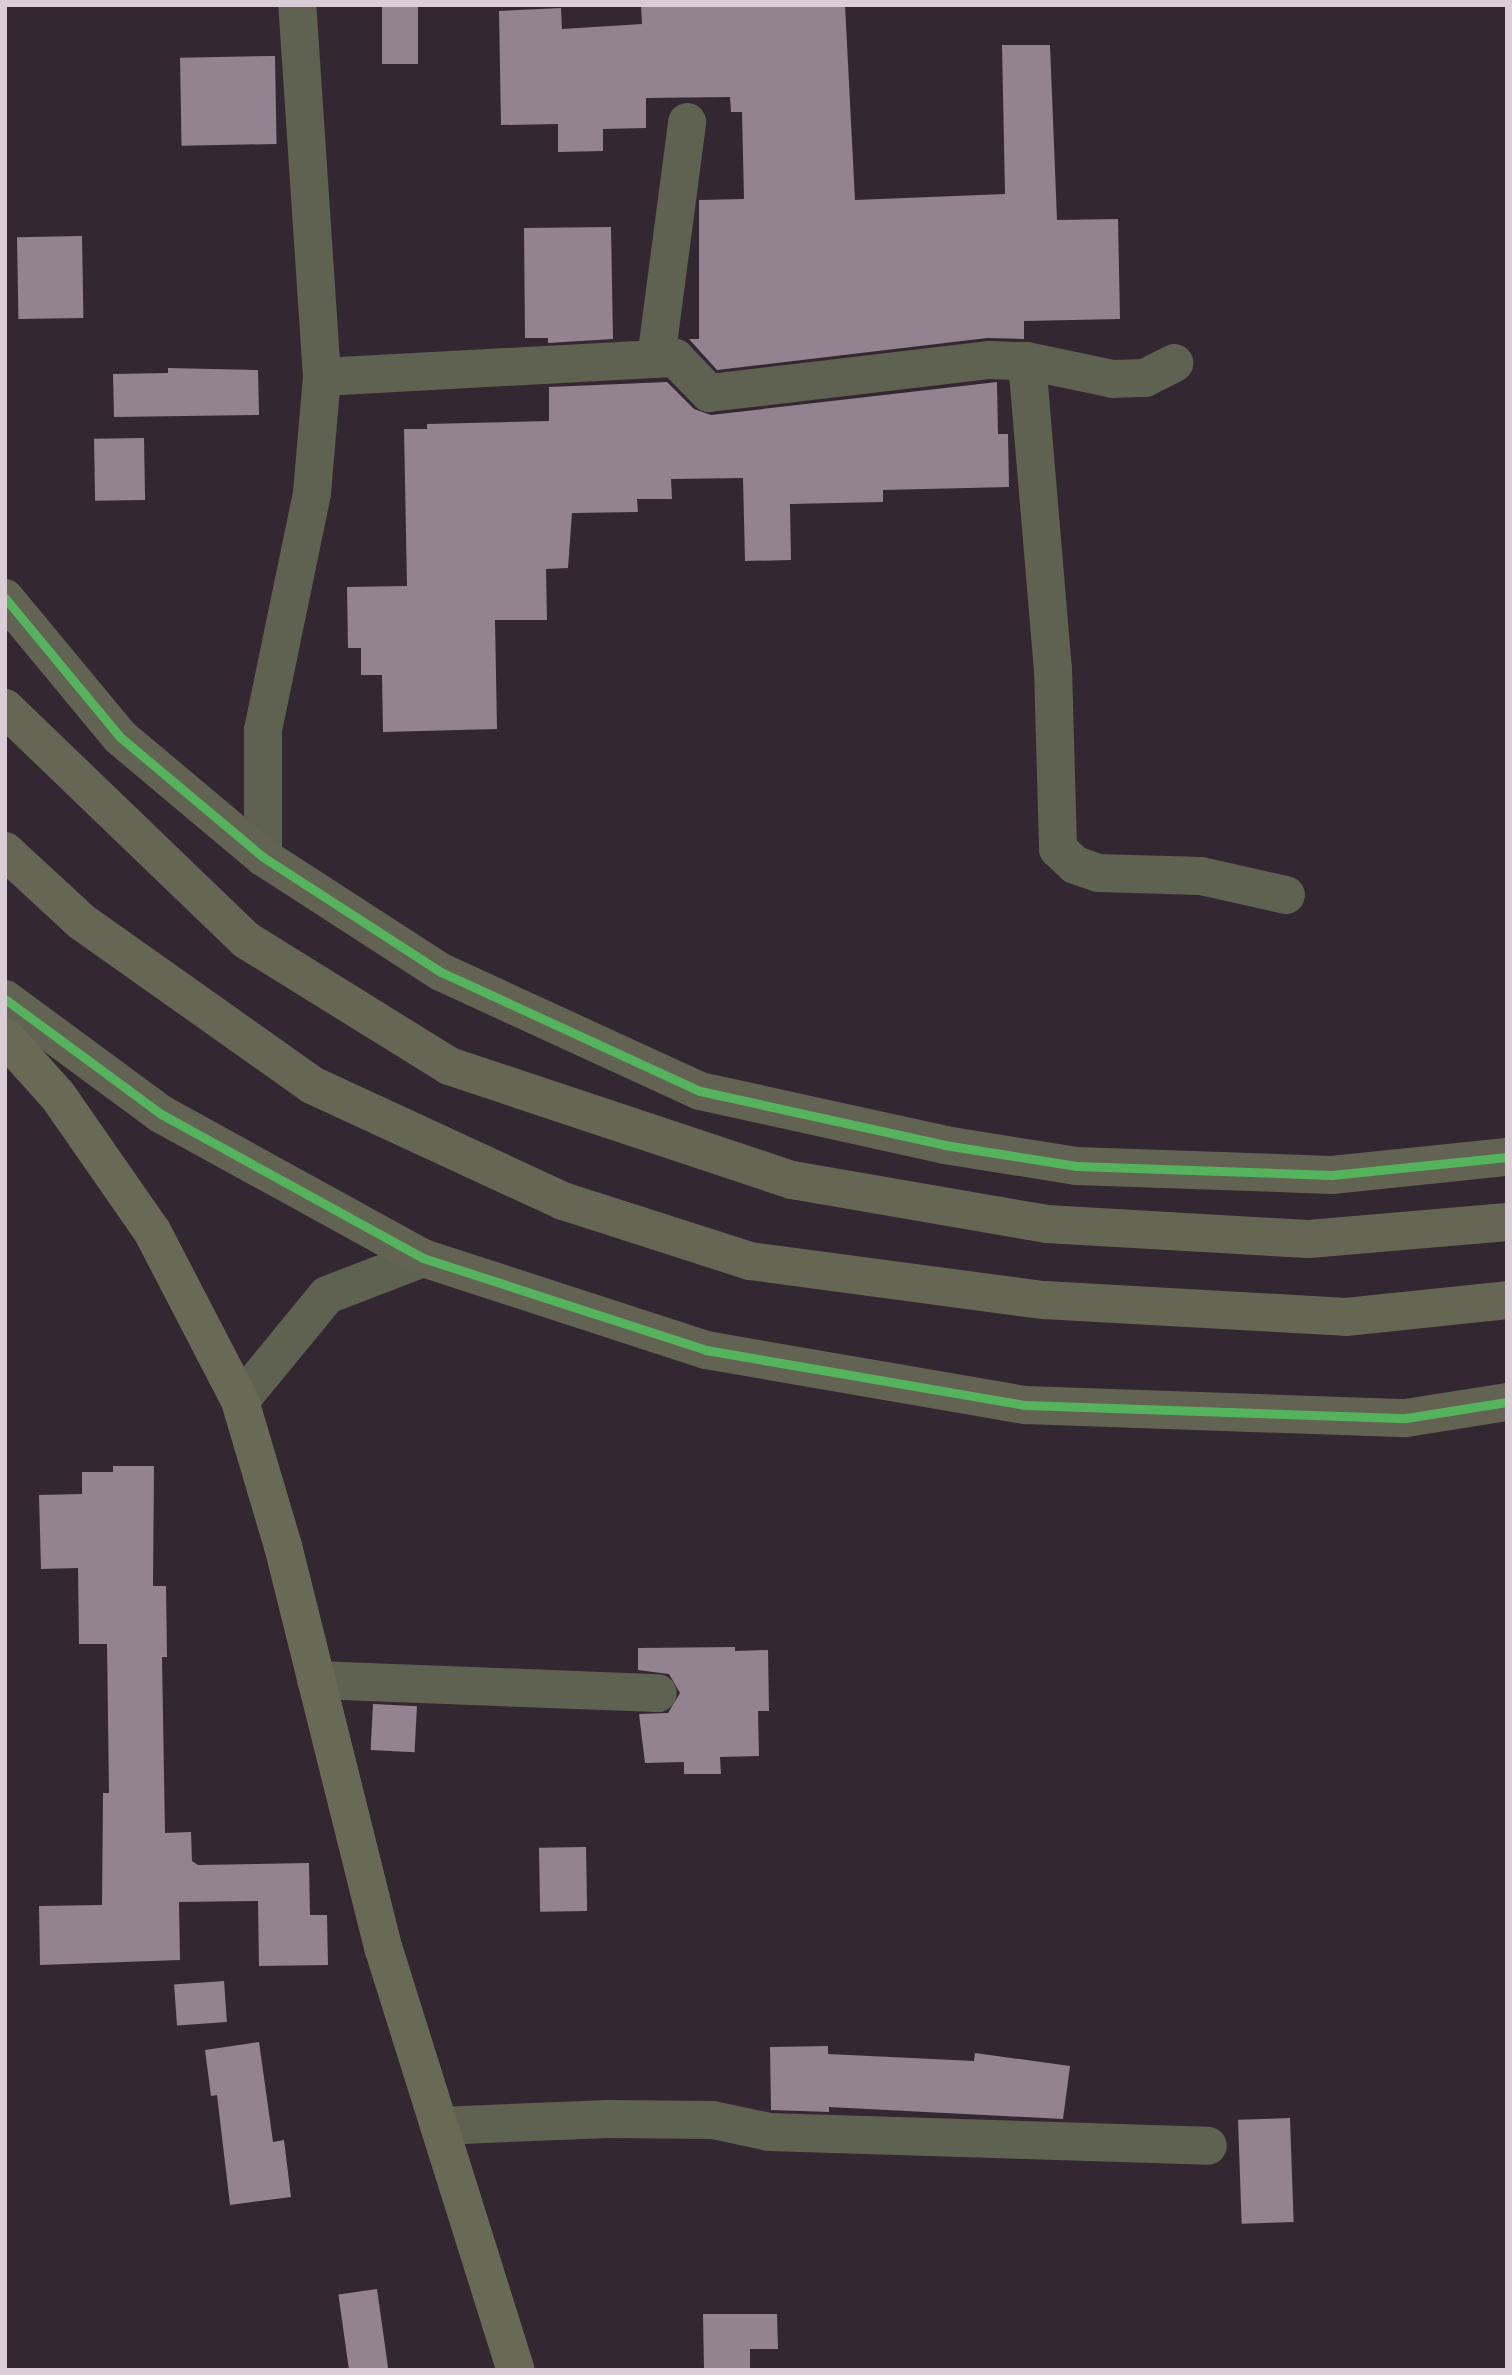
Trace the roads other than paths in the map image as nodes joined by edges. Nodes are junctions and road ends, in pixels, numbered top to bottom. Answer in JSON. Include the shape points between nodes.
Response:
{"nodes":[{"id":1,"x":297,"y":5,"type":"edge"},
{"id":2,"x":687,"y":122,"type":"dead end"},
{"id":3,"x":656,"y":359,"type":"junction"},
{"id":4,"x":1027,"y":361,"type":"junction"},
{"id":5,"x":1174,"y":362,"type":"dead end"},
{"id":6,"x":322,"y":377,"type":"junction"},
{"id":7,"x":5,"y":598,"type":"edge"},
{"id":8,"x":5,"y":708,"type":"edge"},
{"id":9,"x":5,"y":851,"type":"edge"},
{"id":10,"x":263,"y":857,"type":"junction"},
{"id":11,"x":1286,"y":895,"type":"dead end"},
{"id":12,"x":5,"y":999,"type":"edge"},
{"id":13,"x":5,"y":1037,"type":"edge"},
{"id":14,"x":1507,"y":1157,"type":"edge"},
{"id":15,"x":1507,"y":1222,"type":"edge"},
{"id":16,"x":424,"y":1258,"type":"junction"},
{"id":17,"x":1507,"y":1300,"type":"edge"},
{"id":18,"x":240,"y":1401,"type":"junction"},
{"id":19,"x":1507,"y":1402,"type":"edge"},
{"id":20,"x":316,"y":1680,"type":"junction"},
{"id":21,"x":658,"y":1693,"type":"dead end"},
{"id":22,"x":439,"y":2126,"type":"junction"},
{"id":23,"x":1208,"y":2146,"type":"dead end"},
{"id":24,"x":516,"y":2370,"type":"edge"}],
"edges":[{"from":1,"to":6,"type":"street"},
{"from":2,"to":3,"type":"street"},
{"from":3,"to":4,"type":"street","via":[[676,358],[709,393],[990,360]]},
{"from":3,"to":6,"type":"street"},
{"from":4,"to":5,"type":"street","via":[[1113,379],[1145,378]]},
{"from":4,"to":11,"type":"street","via":[[1053,668],[1058,849],[1076,865],[1098,873],[1201,876]]},
{"from":6,"to":10,"type":"street","via":[[312,493],[262,730]]},
{"from":7,"to":10,"type":"street","via":[[120,737]]},
{"from":8,"to":15,"type":"highway","via":[[246,940],[449,1066],[792,1180],[1047,1224],[1309,1239]]},
{"from":9,"to":17,"type":"highway","via":[[82,922],[312,1085],[563,1201],[750,1261],[1044,1300],[1346,1317]]},
{"from":10,"to":14,"type":"street","via":[[441,972],[700,1091],[945,1145],[1076,1166],[1332,1175]]},
{"from":12,"to":16,"type":"street","via":[[161,1114]]},
{"from":13,"to":18,"type":"main road","via":[[58,1096],[152,1231]]},
{"from":16,"to":18,"type":"street","via":[[327,1295]]},
{"from":16,"to":19,"type":"street","via":[[706,1350],[1025,1405],[1406,1418]]},
{"from":18,"to":20,"type":"main road"},
{"from":20,"to":21,"type":"street"},
{"from":20,"to":22,"type":"main road","via":[[384,1950]]},
{"from":22,"to":23,"type":"street","via":[[713,2120],[769,2132]]},
{"from":22,"to":24,"type":"main road"}]}
